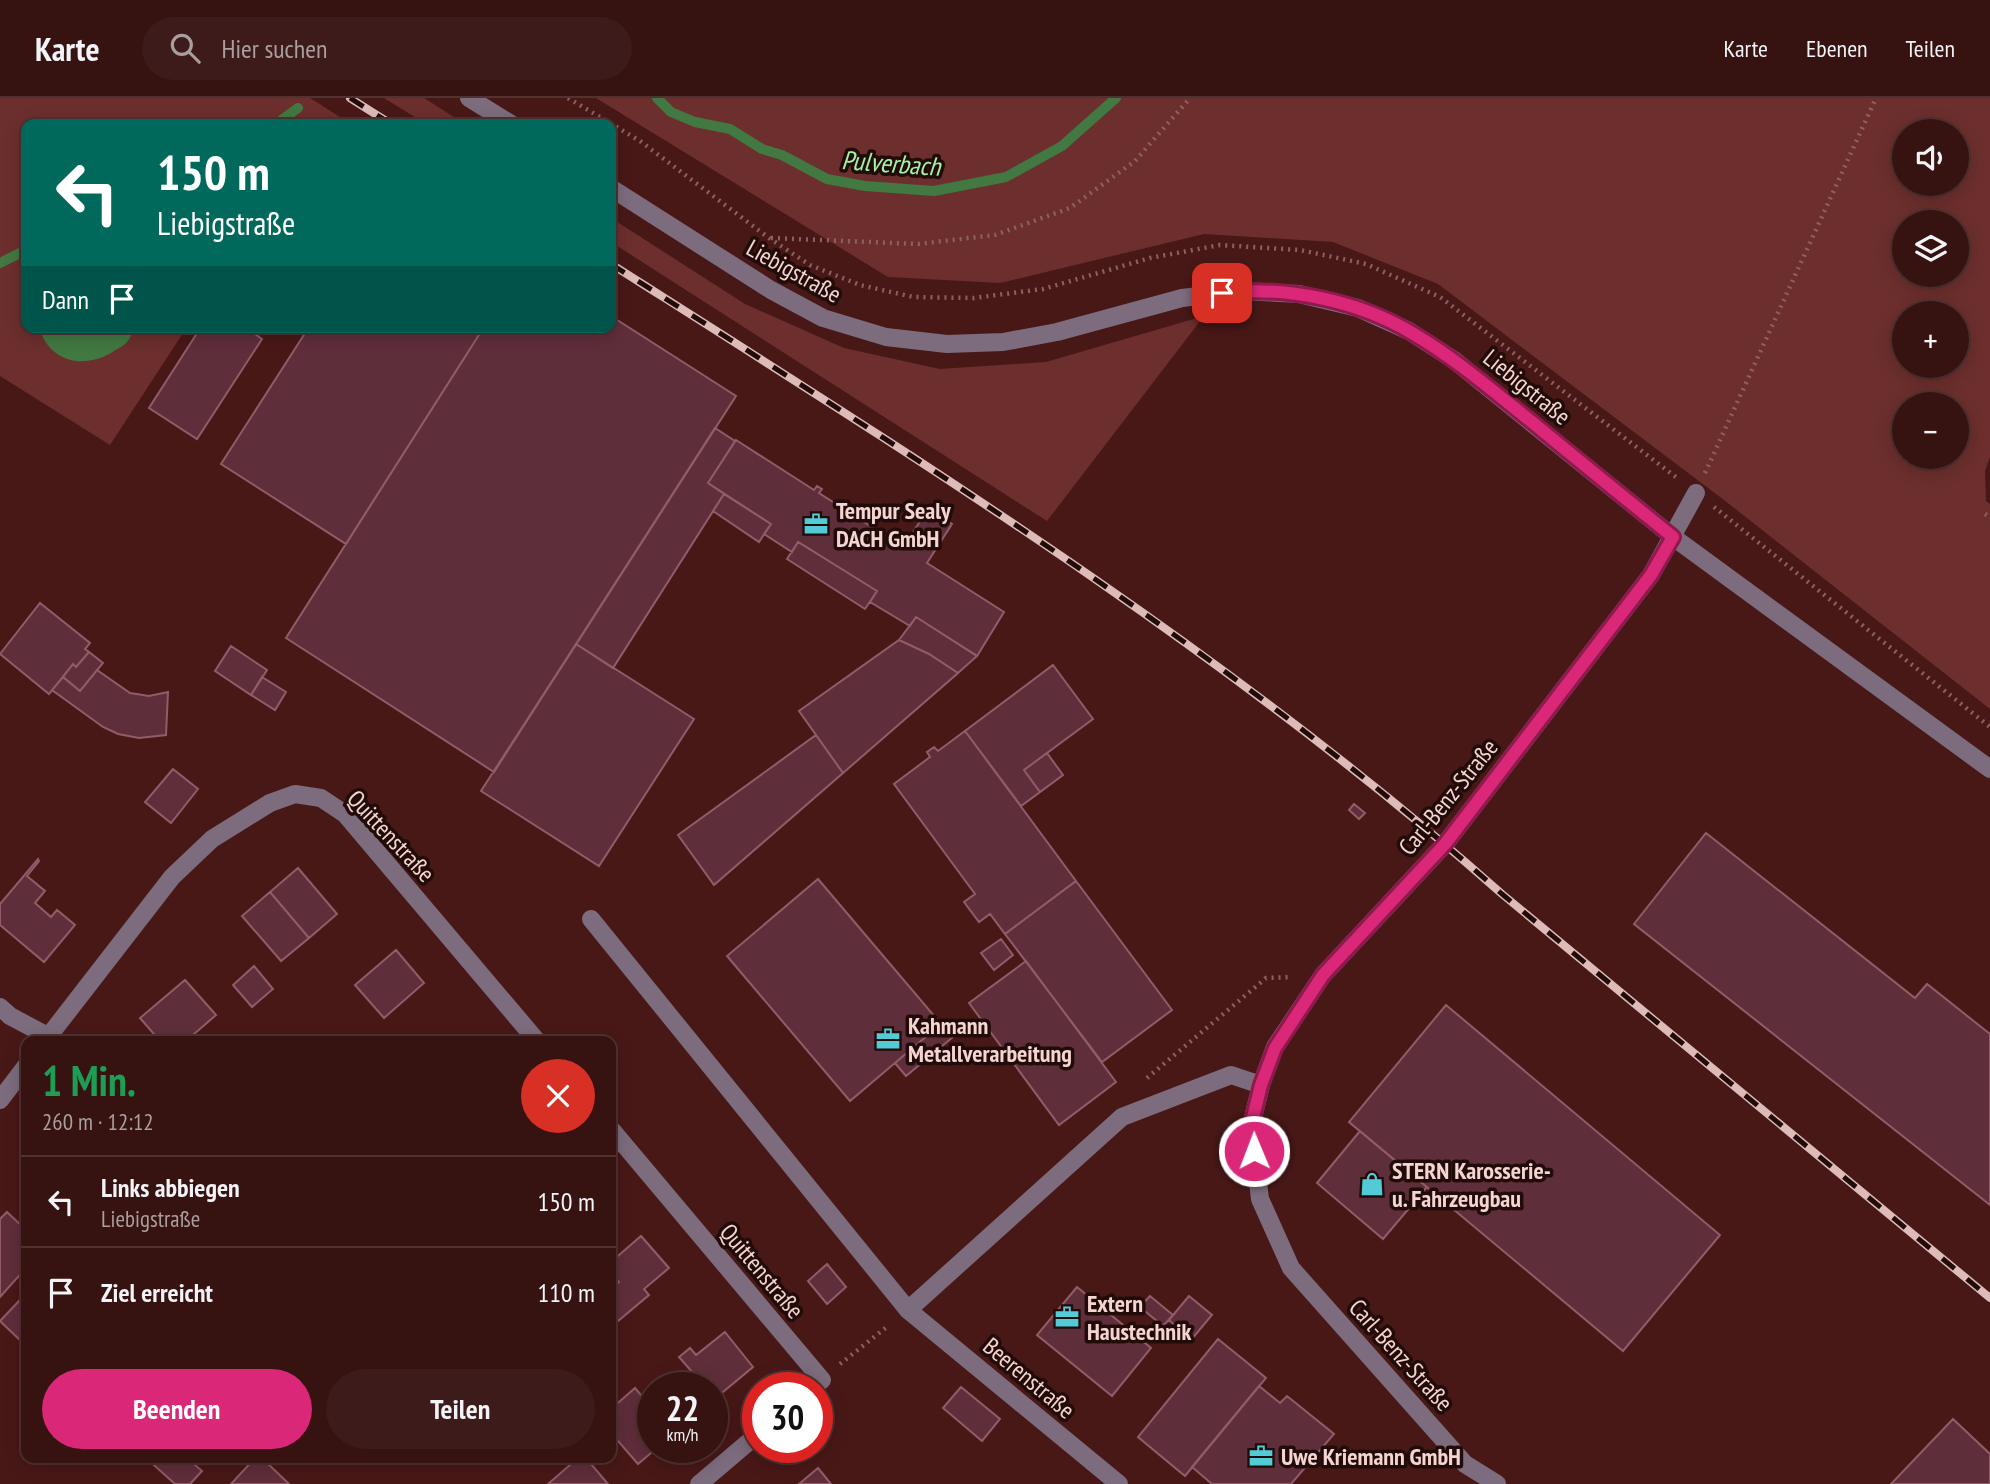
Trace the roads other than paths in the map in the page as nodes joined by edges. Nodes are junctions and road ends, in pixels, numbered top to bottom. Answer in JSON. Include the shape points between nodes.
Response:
{"nodes":[{"id":1,"x":469,"y":98,"type":"edge"},
{"id":2,"x":503,"y":119,"type":"edge"},
{"id":3,"x":616,"y":191,"type":"edge"},
{"id":4,"x":1696,"y":493,"type":"road end"},
{"id":5,"x":1673,"y":537,"type":"junction"},
{"id":6,"x":1990,"y":769,"type":"edge"},
{"id":7,"x":591,"y":919,"type":"dead end"},
{"id":8,"x":0,"y":1007,"type":"edge"},
{"id":9,"x":43,"y":1036,"type":"edge"},
{"id":10,"x":53,"y":1036,"type":"edge"},
{"id":11,"x":533,"y":1036,"type":"edge"},
{"id":12,"x":21,"y":1073,"type":"edge"},
{"id":13,"x":1261,"y":1085,"type":"junction"},
{"id":14,"x":0,"y":1100,"type":"edge"},
{"id":15,"x":616,"y":1135,"type":"edge"},
{"id":16,"x":908,"y":1310,"type":"junction"},
{"id":17,"x":807,"y":1372,"type":"edge"},
{"id":18,"x":742,"y":1448,"type":"edge"},
{"id":19,"x":699,"y":1484,"type":"edge"},
{"id":20,"x":1119,"y":1484,"type":"edge"},
{"id":21,"x":1497,"y":1484,"type":"edge"}],
"edges":[{"from":1,"to":2,"type":"street"},
{"from":3,"to":5,"type":"street","name":"Liebigstraße","via":[[771,290],[823,318],[886,337],[947,345],[1003,342],[1182,298],[1241,291],[1299,294],[1357,308],[1409,331],[1454,360]]},
{"from":4,"to":5,"type":"street","name":"Carl-Benz-Straße"},
{"from":5,"to":6,"type":"street","name":"Liebigstraße"},
{"from":5,"to":13,"type":"street","name":"Carl-Benz-Straße","via":[[1651,575],[1445,844],[1323,975],[1275,1048]]},
{"from":7,"to":16,"type":"street","name":"Beerenstraße"},
{"from":8,"to":9,"type":"street"},
{"from":10,"to":11,"type":"street","name":"Quittenstraße","via":[[172,877],[212,839],[270,803],[295,794],[321,797],[345,814]]},
{"from":12,"to":14,"type":"street"},
{"from":13,"to":16,"type":"street","via":[[1231,1075],[1122,1117]]},
{"from":13,"to":21,"type":"street","name":"Carl-Benz-Straße","via":[[1251,1126],[1260,1199],[1291,1268],[1465,1464]]},
{"from":15,"to":17,"type":"street","name":"Quittenstraße"},
{"from":16,"to":20,"type":"street","name":"Beerenstraße"},
{"from":18,"to":19,"type":"street"}]}
